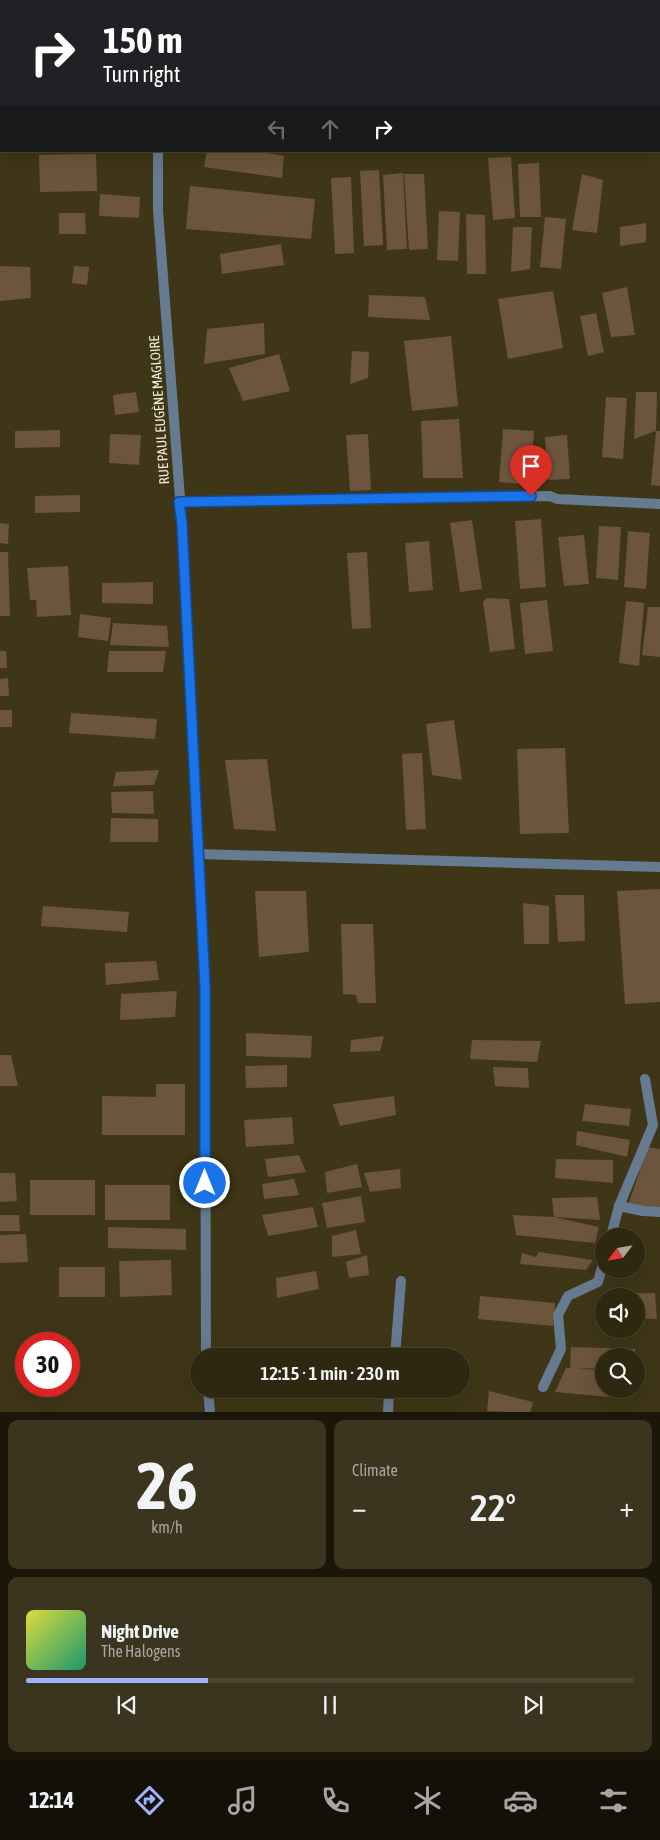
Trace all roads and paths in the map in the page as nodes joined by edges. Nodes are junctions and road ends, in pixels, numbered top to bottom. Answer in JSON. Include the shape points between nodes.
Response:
{"nodes":[{"id":1,"x":158,"y":152,"type":"edge"},
{"id":2,"x":179,"y":502,"type":"junction"},
{"id":3,"x":660,"y":504,"type":"edge"},
{"id":4,"x":198,"y":854,"type":"junction"},
{"id":5,"x":660,"y":867,"type":"edge"},
{"id":6,"x":645,"y":1079,"type":"dead end"},
{"id":7,"x":619,"y":1206,"type":"junction"},
{"id":8,"x":660,"y":1212,"type":"edge"},
{"id":9,"x":612,"y":1228,"type":"edge"},
{"id":10,"x":599,"y":1278,"type":"edge"},
{"id":11,"x":402,"y":1281,"type":"dead end"},
{"id":12,"x":206,"y":1348,"type":"edge"},
{"id":13,"x":396,"y":1348,"type":"edge"},
{"id":14,"x":543,"y":1387,"type":"dead end"},
{"id":15,"x":209,"y":1398,"type":"edge"},
{"id":16,"x":389,"y":1398,"type":"edge"},
{"id":17,"x":210,"y":1412,"type":"edge"},
{"id":18,"x":388,"y":1412,"type":"edge"}],
"edges":[{"from":1,"to":2,"type":"street","name":"RUE PAUL EUGÈNE MAGLOIRE","via":[[158,211]]},
{"from":2,"to":3,"type":"street","via":[[550,496]]},
{"from":2,"to":4,"type":"street","name":"RUE PAUL EUGÈNE MAGLOIRE"},
{"from":4,"to":5,"type":"street"},
{"from":4,"to":12,"type":"street","name":"RUE PAUL EUGÈNE MAGLOIRE","via":[[205,987]]},
{"from":6,"to":7,"type":"street","via":[[653,1125]]},
{"from":7,"to":8,"type":"street"},
{"from":7,"to":9,"type":"street"},
{"from":10,"to":14,"type":"street","via":[[598,1282],[568,1296],[558,1315],[561,1349]]},
{"from":11,"to":13,"type":"street"},
{"from":15,"to":17,"type":"street"},
{"from":16,"to":18,"type":"street"}]}
